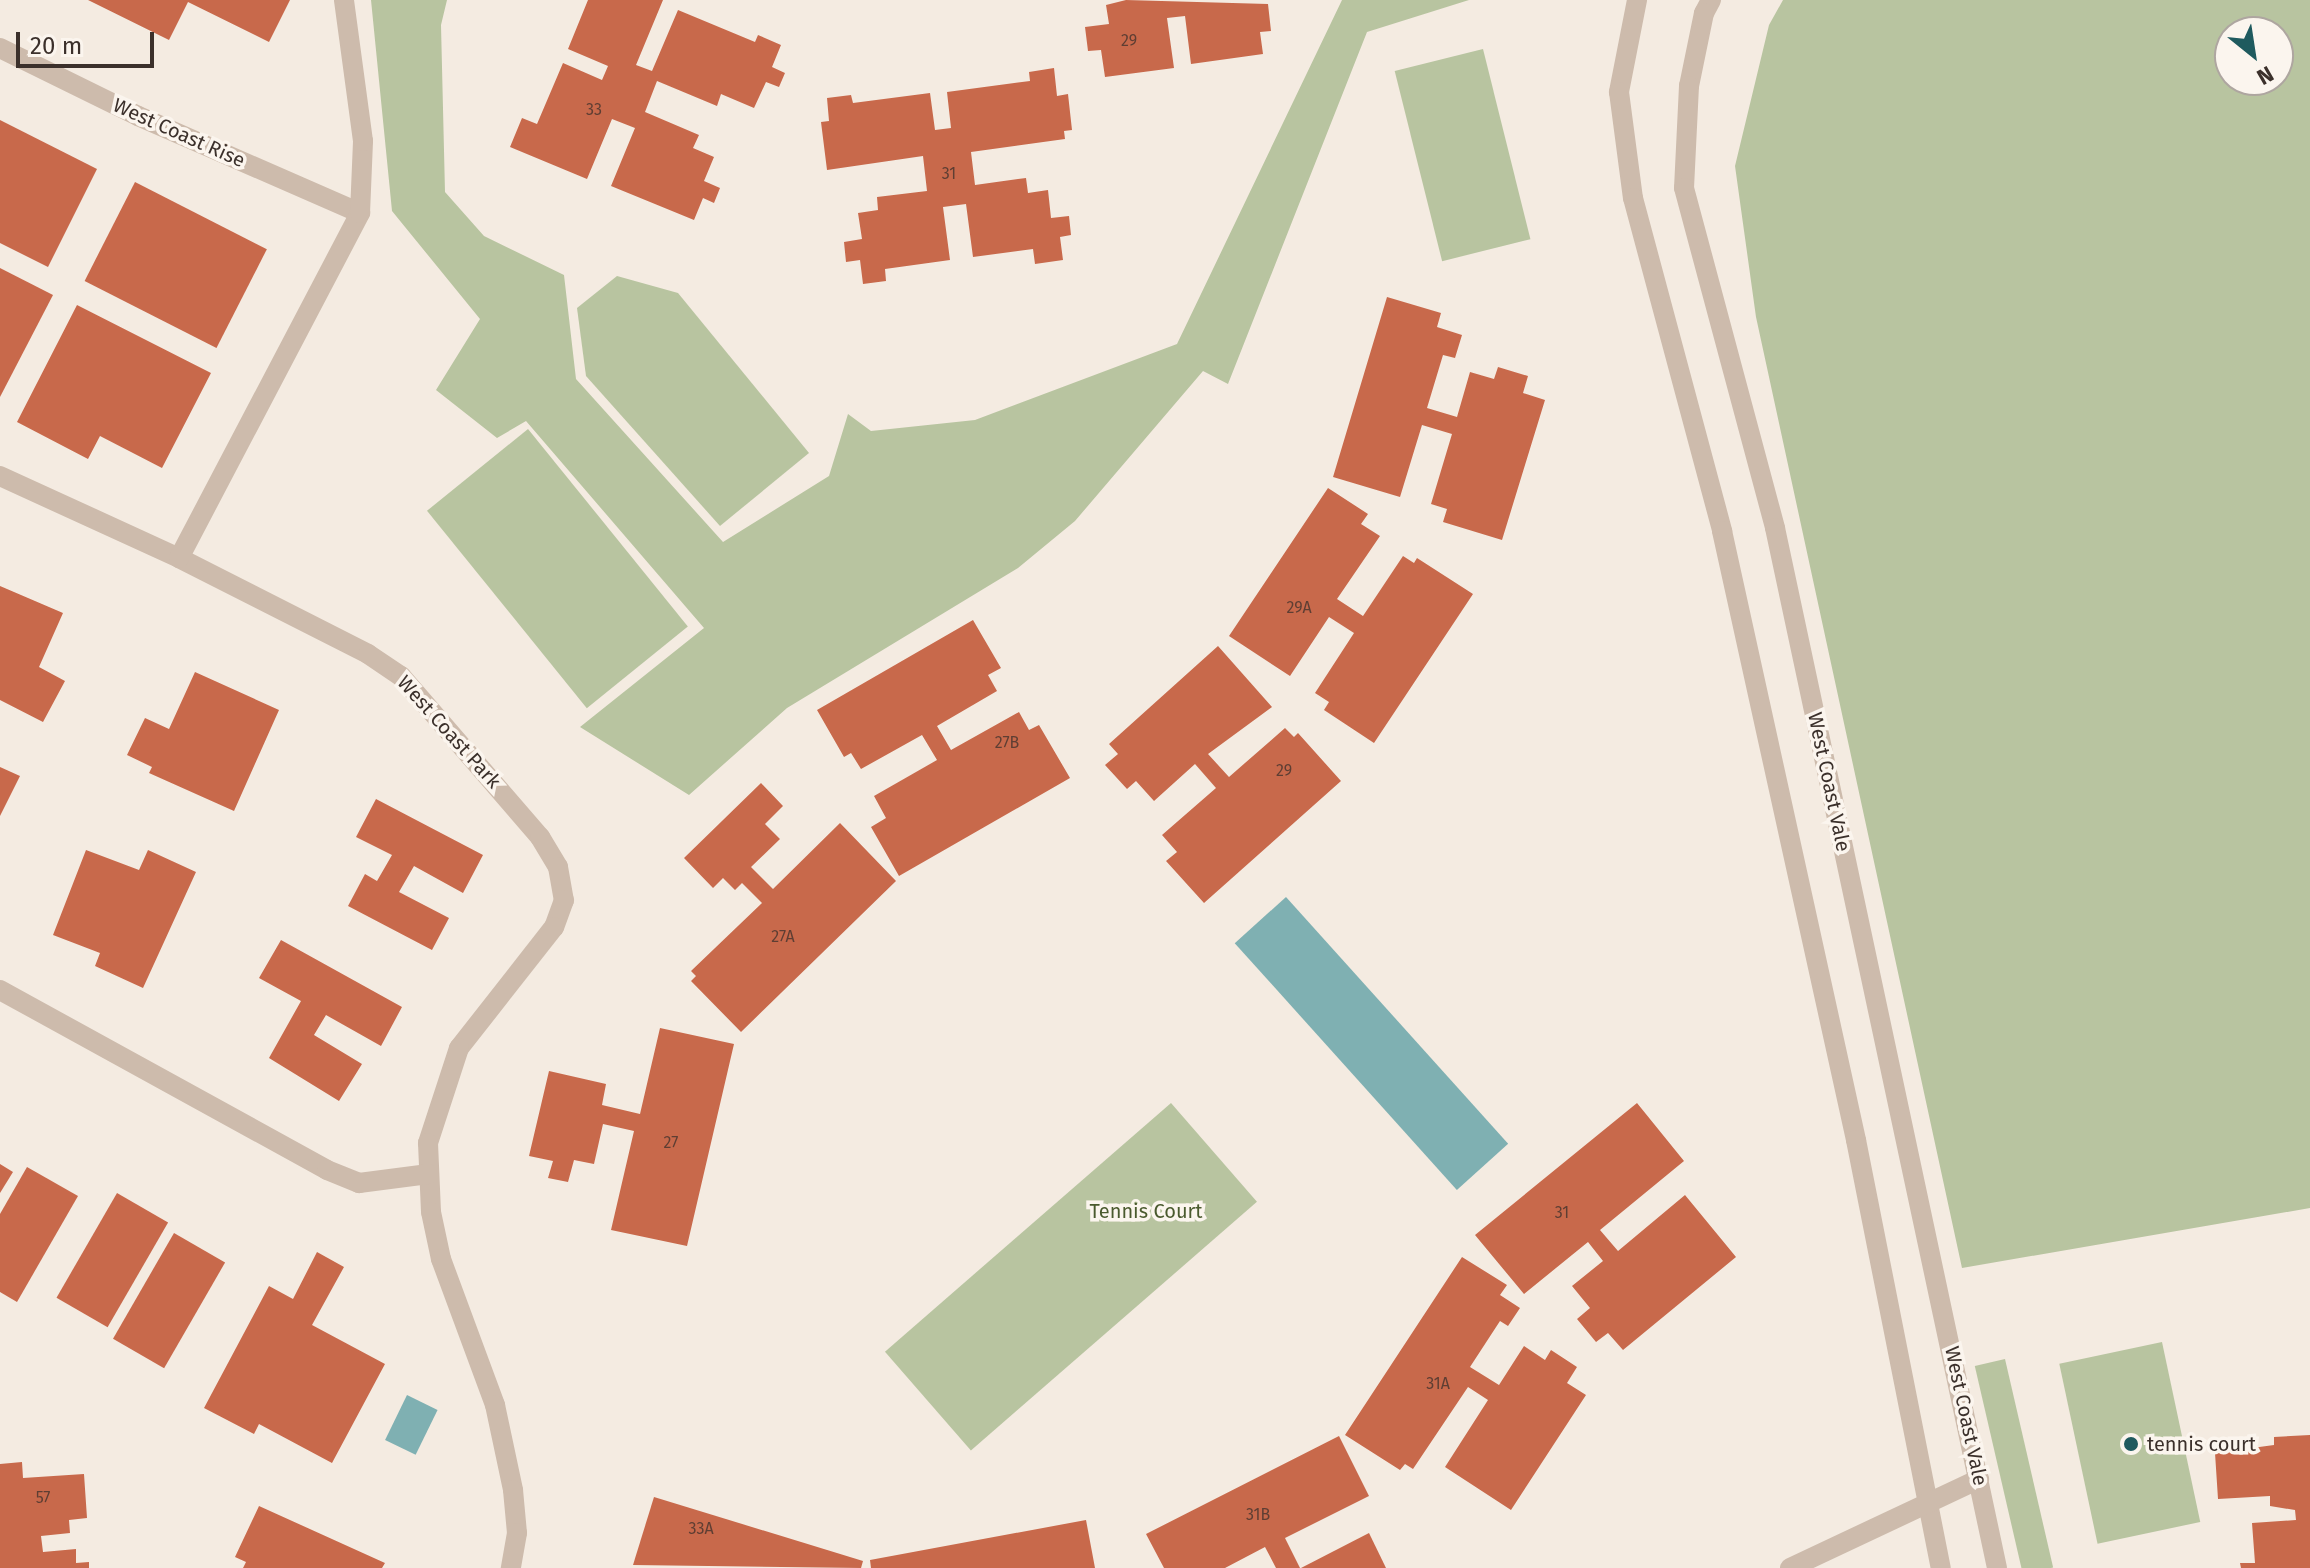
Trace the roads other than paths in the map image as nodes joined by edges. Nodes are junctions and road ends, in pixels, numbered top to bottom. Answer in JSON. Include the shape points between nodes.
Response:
{"nodes":[{"id":1,"x":344,"y":0,"type":"edge"},
{"id":2,"x":1637,"y":0,"type":"edge"},
{"id":3,"x":1711,"y":0,"type":"edge"},
{"id":4,"x":0,"y":48,"type":"edge"},
{"id":5,"x":360,"y":213,"type":"junction"},
{"id":6,"x":0,"y":476,"type":"edge"},
{"id":7,"x":179,"y":558,"type":"junction"},
{"id":8,"x":0,"y":990,"type":"edge"},
{"id":9,"x":428,"y":1174,"type":"junction"},
{"id":10,"x":1979,"y":1479,"type":"junction"},
{"id":11,"x":1930,"y":1503,"type":"junction"},
{"id":12,"x":511,"y":1568,"type":"edge"},
{"id":13,"x":1790,"y":1568,"type":"edge"},
{"id":14,"x":1941,"y":1568,"type":"edge"},
{"id":15,"x":1997,"y":1568,"type":"edge"}],
"edges":[{"from":1,"to":5,"type":"street","via":[[363,141]]},
{"from":2,"to":11,"type":"street","via":[[1619,92],[1633,198],[1722,531]]},
{"from":3,"to":10,"type":"street","name":"West Coast Vale","via":[[1689,86],[1684,188],[1775,528]]},
{"from":4,"to":5,"type":"street","name":"West Coast Rise","via":[[138,116]]},
{"from":5,"to":7,"type":"street"},
{"from":6,"to":7,"type":"street","name":"West Coast Park"},
{"from":7,"to":9,"type":"street","name":"West Coast Park","via":[[401,676],[540,837],[558,867],[564,900],[554,927],[459,1048],[428,1143]]},
{"from":8,"to":9,"type":"street","via":[[327,1170],[359,1183]]},
{"from":9,"to":12,"type":"street","name":"West Coast Park","via":[[441,1259],[495,1405],[513,1490],[517,1533]]},
{"from":10,"to":11,"type":"street"},
{"from":10,"to":15,"type":"street","name":"West Coast Vale"},
{"from":11,"to":13,"type":"street"},
{"from":11,"to":14,"type":"street"}]}
